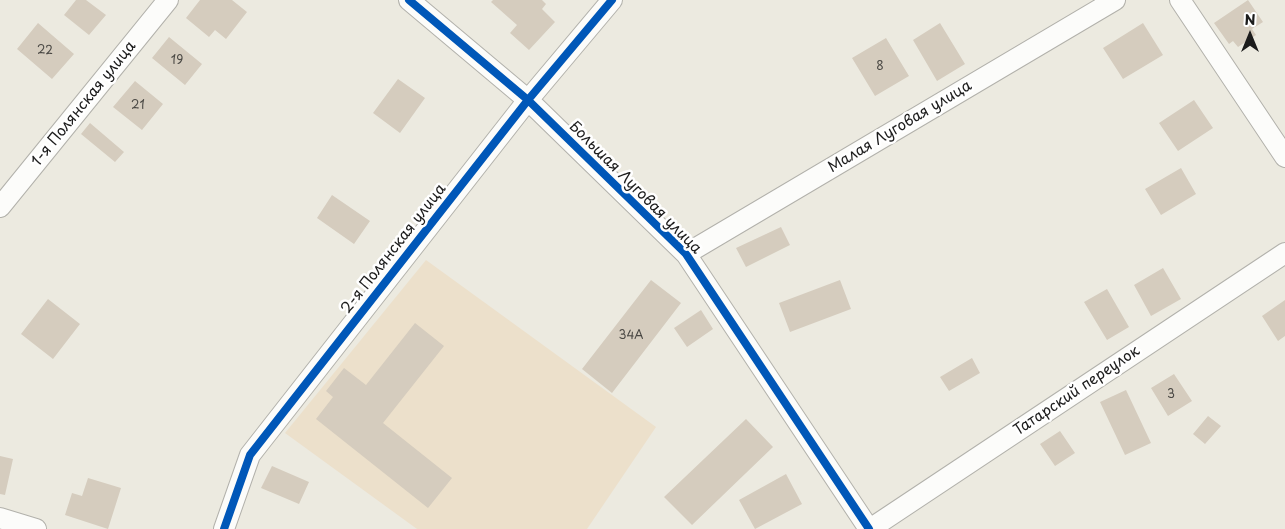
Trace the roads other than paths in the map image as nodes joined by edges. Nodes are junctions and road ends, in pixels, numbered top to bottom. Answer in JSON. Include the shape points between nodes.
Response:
{"nodes":[{"id":1,"x":168,"y":0,"type":"edge"},
{"id":2,"x":409,"y":0,"type":"edge"},
{"id":3,"x":612,"y":0,"type":"edge"},
{"id":4,"x":1115,"y":0,"type":"edge"},
{"id":5,"x":1180,"y":0,"type":"edge"},
{"id":6,"x":528,"y":100,"type":"junction"},
{"id":7,"x":1285,"y":157,"type":"edge"},
{"id":8,"x":0,"y":208,"type":"edge"},
{"id":9,"x":1285,"y":253,"type":"edge"},
{"id":10,"x":686,"y":254,"type":"junction"},
{"id":11,"x":0,"y":518,"type":"edge"},
{"id":12,"x":36,"y":529,"type":"edge"},
{"id":13,"x":224,"y":529,"type":"edge"},
{"id":14,"x":870,"y":529,"type":"edge"}],
"edges":[{"from":1,"to":8,"type":"street","name":"1-я Полянская улица"},
{"from":2,"to":6,"type":"street","name":"Большая Луговая улица"},
{"from":3,"to":6,"type":"street","name":"2-я Полянская улица"},
{"from":4,"to":10,"type":"street","name":"Малая Луговая улица"},
{"from":5,"to":7,"type":"street"},
{"from":6,"to":10,"type":"street","name":"Большая Луговая улица"},
{"from":6,"to":13,"type":"street","name":"2-я Полянская улица","via":[[250,454]]},
{"from":9,"to":14,"type":"street","name":"Татарский переулок"},
{"from":10,"to":14,"type":"street","name":"Большая Луговая улица"},
{"from":11,"to":12,"type":"street"}]}
